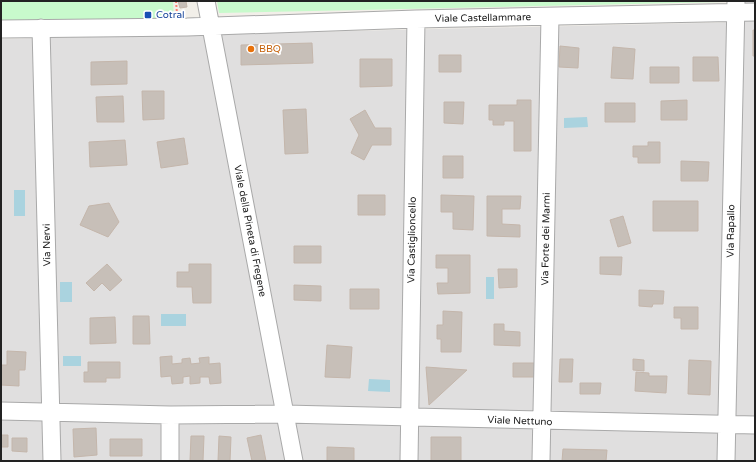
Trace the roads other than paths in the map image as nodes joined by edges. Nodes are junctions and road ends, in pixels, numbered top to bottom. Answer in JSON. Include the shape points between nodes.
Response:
{"nodes":[{"id":1,"x":206,"y":1,"type":"edge"},
{"id":2,"x":736,"y":7,"type":"edge"},
{"id":3,"x":755,"y":12,"type":"edge"},
{"id":4,"x":550,"y":17,"type":"junction"},
{"id":5,"x":416,"y":19,"type":"junction"},
{"id":6,"x":211,"y":26,"type":"junction"},
{"id":7,"x":41,"y":28,"type":"junction"},
{"id":8,"x":1,"y":29,"type":"edge"},
{"id":9,"x":1,"y":411,"type":"edge"},
{"id":10,"x":51,"y":412,"type":"junction"},
{"id":11,"x":285,"y":414,"type":"junction"},
{"id":12,"x":170,"y":415,"type":"junction"},
{"id":13,"x":410,"y":418,"type":"junction"},
{"id":14,"x":542,"y":421,"type":"junction"},
{"id":15,"x":727,"y":425,"type":"junction"},
{"id":16,"x":755,"y":425,"type":"edge"},
{"id":17,"x":52,"y":461,"type":"edge"},
{"id":18,"x":170,"y":461,"type":"edge"},
{"id":19,"x":294,"y":461,"type":"edge"},
{"id":20,"x":409,"y":461,"type":"edge"},
{"id":21,"x":541,"y":461,"type":"edge"},
{"id":22,"x":726,"y":461,"type":"edge"}],
"edges":[{"from":1,"to":6,"type":"street","name":"Viale della Pineta di Fregene"},
{"from":2,"to":3,"type":"street","name":"Viale Castellammare"},
{"from":2,"to":4,"type":"street","name":"Viale Castellammare"},
{"from":2,"to":15,"type":"street","name":"Via Rapallo"},
{"from":4,"to":5,"type":"street","name":"Viale Castellammare"},
{"from":4,"to":14,"type":"street","name":"Via Forte dei Marmi"},
{"from":5,"to":6,"type":"street","name":"Viale Castellammare"},
{"from":5,"to":13,"type":"street","name":"Via Castiglioncello"},
{"from":6,"to":7,"type":"street","name":"Viale Castellammare"},
{"from":6,"to":11,"type":"street","name":"Viale della Pineta di Fregene"},
{"from":7,"to":8,"type":"street","name":"Viale Castellammare"},
{"from":7,"to":10,"type":"street","name":"Via Nervi"},
{"from":9,"to":10,"type":"street","name":"Viale Nettuno"},
{"from":10,"to":12,"type":"street","name":"Viale Nettuno"},
{"from":10,"to":17,"type":"street","name":"Via Nervi"},
{"from":11,"to":12,"type":"street","name":"Viale Nettuno"},
{"from":11,"to":13,"type":"street","name":"Viale Nettuno"},
{"from":11,"to":19,"type":"street","name":"Viale della Pineta di Fregene"},
{"from":12,"to":18,"type":"street"},
{"from":13,"to":14,"type":"street","name":"Viale Nettuno"},
{"from":13,"to":20,"type":"street","name":"Via Castiglioncello"},
{"from":14,"to":15,"type":"street","name":"Viale Nettuno"},
{"from":14,"to":21,"type":"street","name":"Via Forte dei Marmi"},
{"from":15,"to":16,"type":"street","name":"Viale Nettuno"},
{"from":15,"to":22,"type":"street","name":"Via Rapallo"}]}
